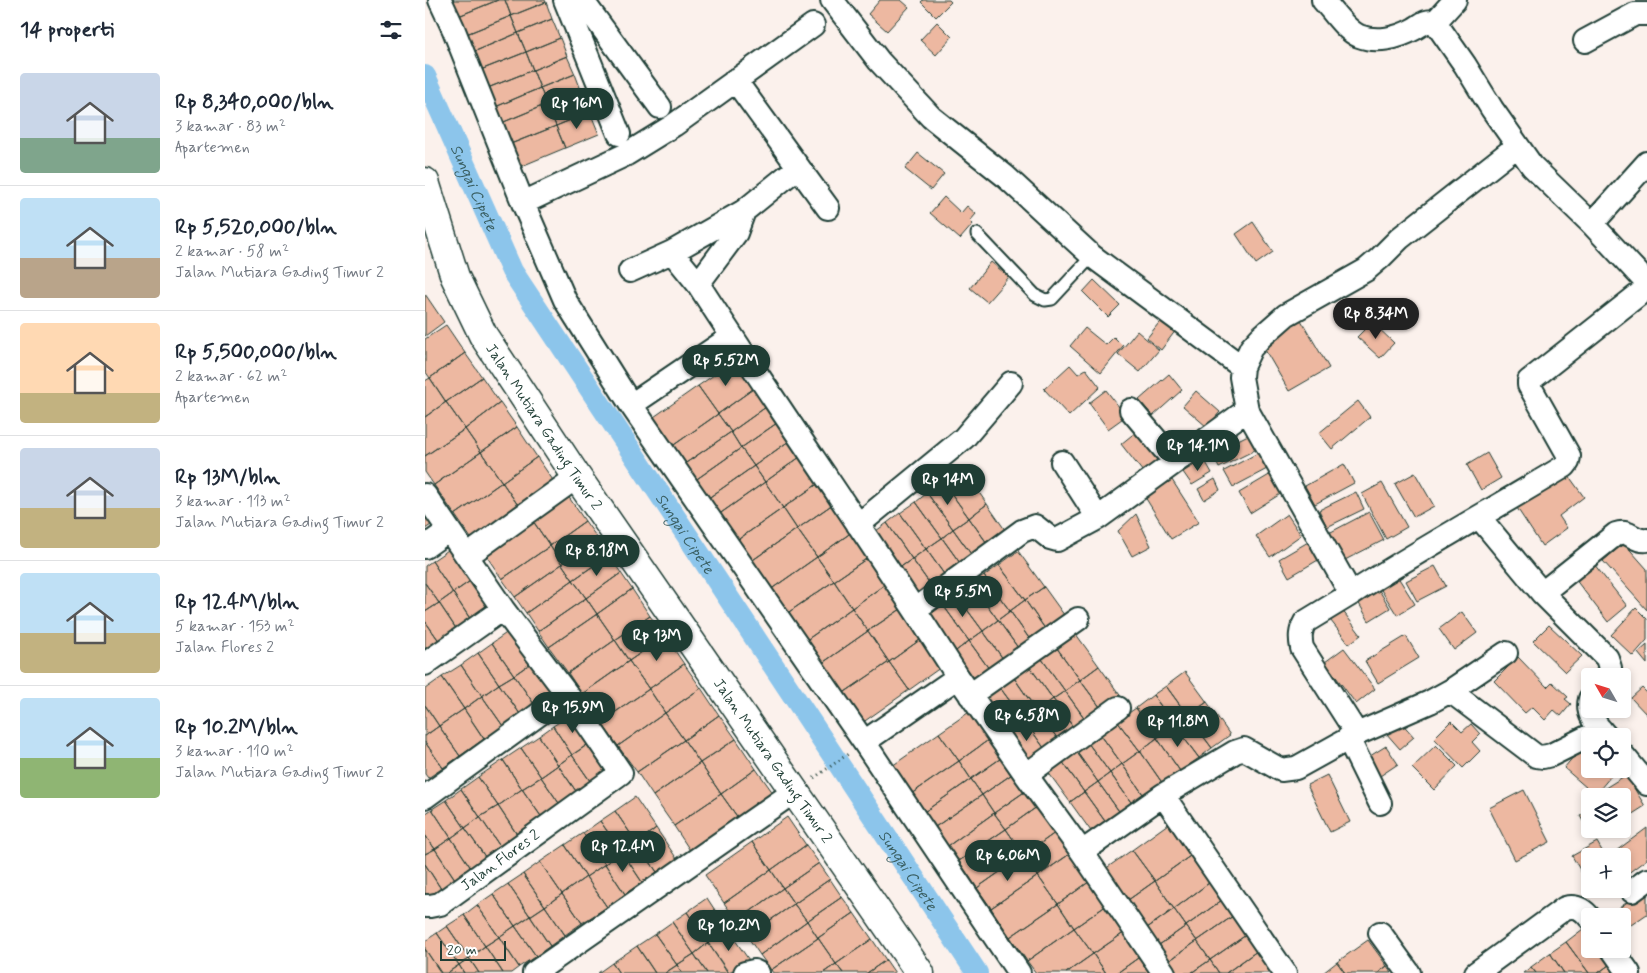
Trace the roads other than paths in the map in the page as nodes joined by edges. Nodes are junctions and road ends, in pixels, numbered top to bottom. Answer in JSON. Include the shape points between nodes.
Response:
{"nodes":[{"id":1,"x":440,"y":0,"type":"edge"},
{"id":2,"x":565,"y":0,"type":"edge"},
{"id":3,"x":582,"y":0,"type":"edge"},
{"id":4,"x":832,"y":0,"type":"edge"},
{"id":5,"x":1323,"y":0,"type":"edge"},
{"id":6,"x":1455,"y":0,"type":"edge"},
{"id":7,"x":1647,"y":14,"type":"edge"},
{"id":8,"x":1435,"y":22,"type":"junction"},
{"id":9,"x":813,"y":25,"type":"dead end"},
{"id":10,"x":1585,"y":41,"type":"dead end"},
{"id":11,"x":735,"y":80,"type":"junction"},
{"id":12,"x":660,"y":107,"type":"dead end"},
{"id":13,"x":619,"y":134,"type":"dead end"},
{"id":14,"x":1517,"y":146,"type":"junction"},
{"id":15,"x":1647,"y":163,"type":"edge"},
{"id":16,"x":797,"y":168,"type":"junction"},
{"id":17,"x":425,"y":182,"type":"edge"},
{"id":18,"x":523,"y":203,"type":"junction"},
{"id":19,"x":828,"y":208,"type":"dead end"},
{"id":20,"x":744,"y":211,"type":"junction"},
{"id":21,"x":1592,"y":224,"type":"junction"},
{"id":22,"x":977,"y":234,"type":"dead end"},
{"id":23,"x":672,"y":252,"type":"junction"},
{"id":24,"x":1091,"y":256,"type":"junction"},
{"id":25,"x":630,"y":271,"type":"dead end"},
{"id":26,"x":1647,"y":283,"type":"edge"},
{"id":27,"x":698,"y":284,"type":"junction"},
{"id":28,"x":1647,"y":288,"type":"edge"},
{"id":29,"x":731,"y":337,"type":"junction"},
{"id":30,"x":1242,"y":367,"type":"junction"},
{"id":31,"x":1011,"y":383,"type":"dead end"},
{"id":32,"x":631,"y":405,"type":"junction"},
{"id":33,"x":1131,"y":410,"type":"dead end"},
{"id":34,"x":1247,"y":410,"type":"junction"},
{"id":35,"x":1061,"y":462,"type":"dead end"},
{"id":36,"x":1175,"y":462,"type":"junction"},
{"id":37,"x":577,"y":477,"type":"junction"},
{"id":38,"x":425,"y":495,"type":"edge"},
{"id":39,"x":1479,"y":517,"type":"junction"},
{"id":40,"x":1098,"y":518,"type":"junction"},
{"id":41,"x":857,"y":525,"type":"junction"},
{"id":42,"x":449,"y":530,"type":"junction"},
{"id":43,"x":1647,"y":540,"type":"edge"},
{"id":44,"x":425,"y":547,"type":"edge"},
{"id":45,"x":467,"y":556,"type":"junction"},
{"id":46,"x":1541,"y":592,"type":"junction"},
{"id":47,"x":1351,"y":594,"type":"junction"},
{"id":48,"x":503,"y":609,"type":"junction"},
{"id":49,"x":916,"y":609,"type":"junction"},
{"id":50,"x":1078,"y":619,"type":"dead end"},
{"id":51,"x":1506,"y":653,"type":"dead end"},
{"id":52,"x":425,"y":664,"type":"edge"},
{"id":53,"x":1610,"y":668,"type":"edge"},
{"id":54,"x":964,"y":686,"type":"junction"},
{"id":55,"x":1450,"y":691,"type":"junction"},
{"id":56,"x":567,"y":694,"type":"junction"},
{"id":57,"x":1118,"y":708,"type":"dead end"},
{"id":58,"x":1592,"y":718,"type":"edge"},
{"id":59,"x":1600,"y":728,"type":"edge"},
{"id":60,"x":1353,"y":736,"type":"junction"},
{"id":61,"x":1581,"y":743,"type":"edge"},
{"id":62,"x":856,"y":748,"type":"junction"},
{"id":63,"x":1631,"y":765,"type":"edge"},
{"id":64,"x":1026,"y":775,"type":"junction"},
{"id":65,"x":1647,"y":784,"type":"edge"},
{"id":66,"x":801,"y":787,"type":"junction"},
{"id":67,"x":1163,"y":795,"type":"junction"},
{"id":68,"x":425,"y":797,"type":"edge"},
{"id":69,"x":1380,"y":803,"type":"dead end"},
{"id":70,"x":1082,"y":852,"type":"junction"},
{"id":71,"x":425,"y":906,"type":"edge"},
{"id":72,"x":1581,"y":910,"type":"edge"},
{"id":73,"x":1380,"y":933,"type":"dead end"},
{"id":74,"x":1618,"y":958,"type":"edge"},
{"id":75,"x":534,"y":973,"type":"edge"},
{"id":76,"x":745,"y":973,"type":"edge"},
{"id":77,"x":758,"y":973,"type":"edge"},
{"id":78,"x":920,"y":973,"type":"edge"},
{"id":79,"x":1019,"y":973,"type":"edge"},
{"id":80,"x":1164,"y":973,"type":"edge"},
{"id":81,"x":1285,"y":973,"type":"edge"},
{"id":82,"x":1409,"y":973,"type":"edge"},
{"id":83,"x":1476,"y":973,"type":"edge"},
{"id":84,"x":1629,"y":973,"type":"edge"}],
"edges":[{"from":1,"to":18,"type":"street"},
{"from":2,"to":13,"type":"street"},
{"from":3,"to":12,"type":"street"},
{"from":4,"to":24,"type":"street","via":[[879,61],[931,117],[1005,176]]},
{"from":5,"to":8,"type":"street","via":[[1358,36],[1394,38],[1427,21]]},
{"from":6,"to":8,"type":"street"},
{"from":7,"to":10,"type":"street","via":[[1635,14]]},
{"from":8,"to":14,"type":"street"},
{"from":9,"to":11,"type":"street"},
{"from":11,"to":16,"type":"street"},
{"from":11,"to":18,"type":"street","via":[[674,125],[627,154]]},
{"from":14,"to":21,"type":"street","via":[[1532,166]]},
{"from":14,"to":30,"type":"street","via":[[1400,238],[1366,270],[1286,315],[1251,348]]},
{"from":15,"to":21,"type":"street"},
{"from":16,"to":19,"type":"street"},
{"from":16,"to":20,"type":"street"},
{"from":17,"to":37,"type":"street","name":"Jalan Mutiara Gading Timur 2","via":[[455,277],[483,335]]},
{"from":18,"to":32,"type":"street","via":[[565,300]]},
{"from":20,"to":23,"type":"street"},
{"from":20,"to":27,"type":"street","via":[[736,233]]},
{"from":21,"to":26,"type":"street"},
{"from":22,"to":24,"type":"lane","via":[[1035,295],[1045,300],[1052,299]]},
{"from":23,"to":25,"type":"street"},
{"from":23,"to":27,"type":"street"},
{"from":24,"to":30,"type":"street"},
{"from":27,"to":29,"type":"street"},
{"from":28,"to":39,"type":"street","via":[[1529,381],[1569,456],[1568,462]]},
{"from":29,"to":32,"type":"street"},
{"from":29,"to":41,"type":"street"},
{"from":30,"to":34,"type":"street"},
{"from":31,"to":41,"type":"street","via":[[964,438]]},
{"from":32,"to":62,"type":"street"},
{"from":33,"to":36,"type":"street"},
{"from":34,"to":36,"type":"street"},
{"from":34,"to":47,"type":"street"},
{"from":35,"to":40,"type":"street"},
{"from":36,"to":40,"type":"street"},
{"from":37,"to":45,"type":"street"},
{"from":37,"to":66,"type":"street","name":"Jalan Mutiara Gading Timur 2"},
{"from":38,"to":42,"type":"street"},
{"from":39,"to":46,"type":"street"},
{"from":39,"to":47,"type":"street"},
{"from":40,"to":49,"type":"street","via":[[1057,540],[1035,526],[1022,531]]},
{"from":41,"to":49,"type":"street"},
{"from":42,"to":44,"type":"street"},
{"from":42,"to":45,"type":"street"},
{"from":43,"to":46,"type":"street","via":[[1637,540],[1623,532],[1616,534]]},
{"from":45,"to":48,"type":"street"},
{"from":46,"to":53,"type":"street","via":[[1607,658]]},
{"from":47,"to":60,"type":"street","via":[[1305,622],[1300,638],[1302,648]]},
{"from":48,"to":52,"type":"street"},
{"from":48,"to":56,"type":"street"},
{"from":49,"to":54,"type":"street"},
{"from":50,"to":54,"type":"street"},
{"from":51,"to":55,"type":"street"},
{"from":54,"to":62,"type":"street"},
{"from":54,"to":64,"type":"street"},
{"from":55,"to":60,"type":"street"},
{"from":55,"to":61,"type":"street","via":[[1535,756],[1551,755]]},
{"from":56,"to":68,"type":"street"},
{"from":56,"to":71,"type":"street","name":"Jalan Flores 2","via":[[621,773],[440,904]]},
{"from":57,"to":64,"type":"street"},
{"from":58,"to":59,"type":"street"},
{"from":60,"to":67,"type":"street","via":[[1296,768],[1286,770],[1274,767],[1244,749]]},
{"from":60,"to":69,"type":"street"},
{"from":62,"to":79,"type":"street"},
{"from":63,"to":65,"type":"street"},
{"from":64,"to":70,"type":"street"},
{"from":66,"to":75,"type":"street"},
{"from":66,"to":78,"type":"street","name":"Jalan Mutiara Gading Timur 2"},
{"from":67,"to":70,"type":"street"},
{"from":67,"to":81,"type":"street"},
{"from":70,"to":80,"type":"street"},
{"from":72,"to":83,"type":"street","via":[[1572,906],[1565,908]]},
{"from":73,"to":82,"type":"street"},
{"from":74,"to":84,"type":"street"},
{"from":76,"to":77,"type":"street"}]}
